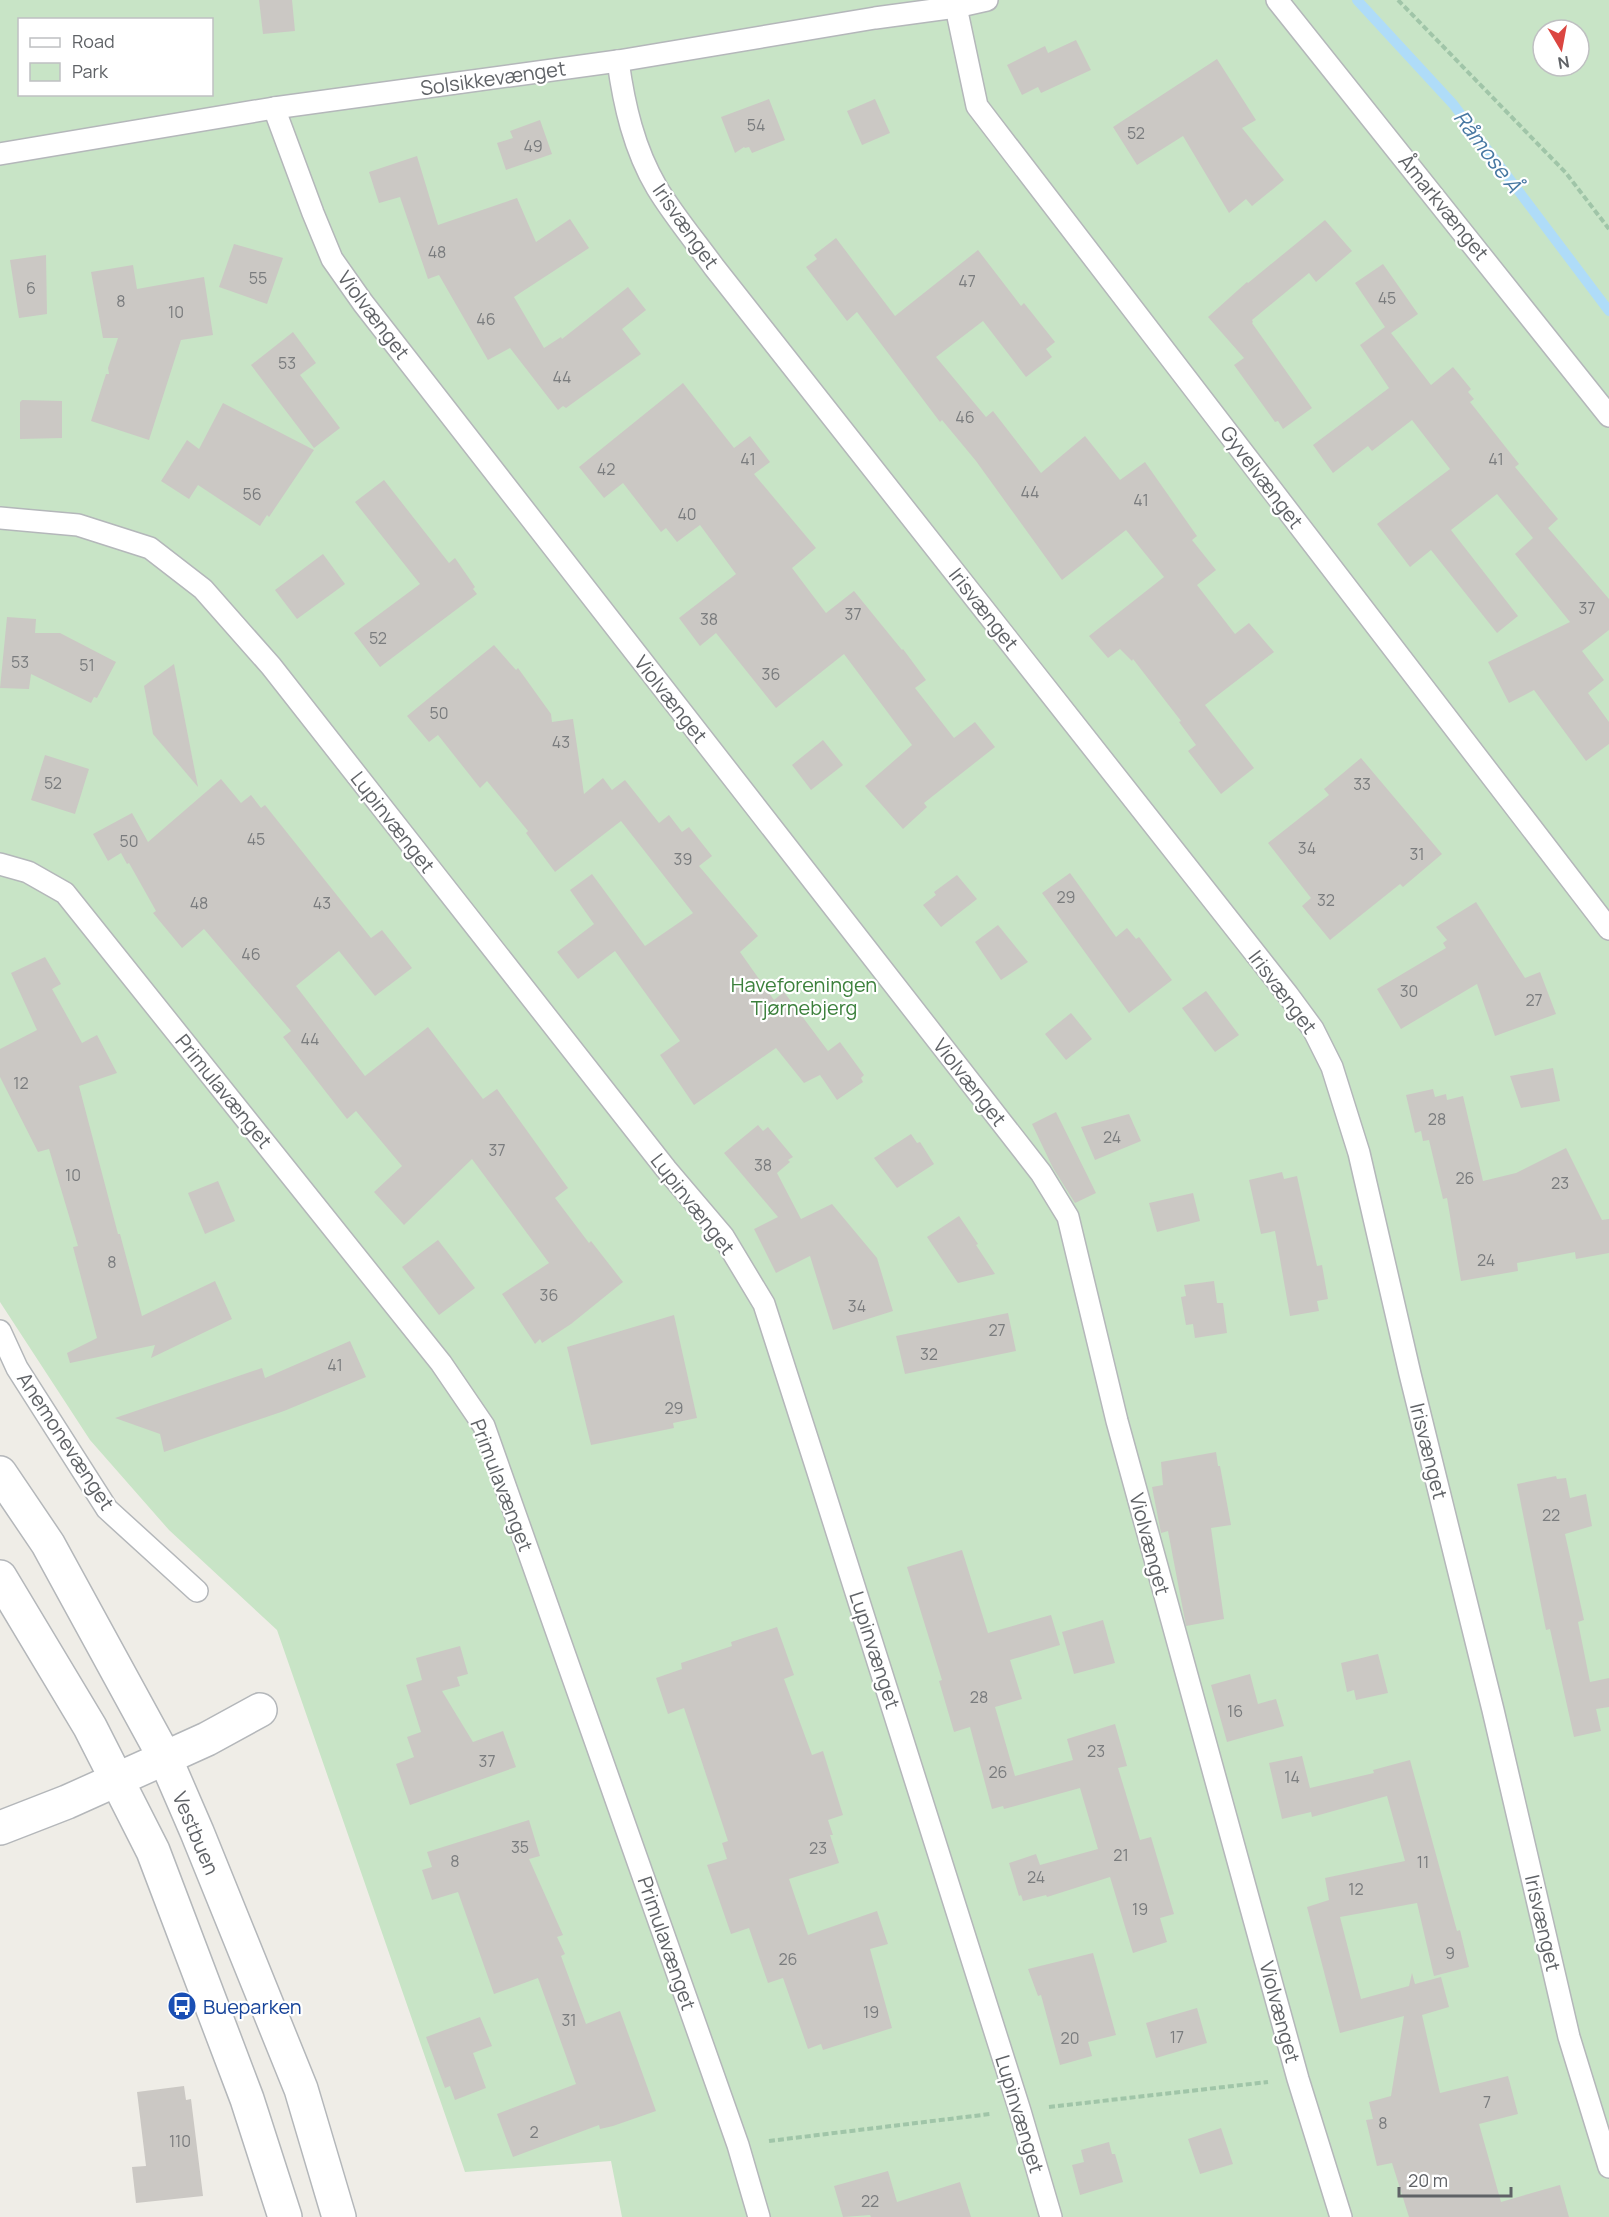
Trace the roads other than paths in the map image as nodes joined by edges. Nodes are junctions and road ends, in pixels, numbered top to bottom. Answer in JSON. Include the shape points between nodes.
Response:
{"nodes":[{"id":1,"x":987,"y":0,"type":"edge"},
{"id":2,"x":1277,"y":0,"type":"edge"},
{"id":3,"x":956,"y":7,"type":"junction"},
{"id":4,"x":618,"y":61,"type":"junction"},
{"id":5,"x":274,"y":108,"type":"junction"},
{"id":6,"x":0,"y":154,"type":"edge"},
{"id":7,"x":1609,"y":416,"type":"edge"},
{"id":8,"x":0,"y":518,"type":"edge"},
{"id":9,"x":0,"y":864,"type":"edge"},
{"id":10,"x":1609,"y":929,"type":"edge"},
{"id":11,"x":0,"y":1331,"type":"edge"},
{"id":12,"x":0,"y":1473,"type":"edge"},
{"id":13,"x":0,"y":1577,"type":"edge"},
{"id":14,"x":197,"y":1591,"type":"dead end"},
{"id":15,"x":260,"y":1710,"type":"dead end"},
{"id":16,"x":165,"y":1758,"type":"junction"},
{"id":17,"x":118,"y":1779,"type":"junction"},
{"id":18,"x":0,"y":1828,"type":"edge"},
{"id":19,"x":1609,"y":2167,"type":"edge"},
{"id":20,"x":285,"y":2217,"type":"edge"},
{"id":21,"x":339,"y":2217,"type":"edge"},
{"id":22,"x":759,"y":2217,"type":"edge"},
{"id":23,"x":1051,"y":2217,"type":"edge"},
{"id":24,"x":1341,"y":2217,"type":"edge"}],
"edges":[{"from":1,"to":3,"type":"lane","name":"Solsikkevænget"},
{"from":2,"to":7,"type":"lane","name":"Åmarkvænget"},
{"from":3,"to":4,"type":"lane","name":"Solsikkevænget"},
{"from":3,"to":10,"type":"lane","name":"Gyvelvænget","via":[[977,106]]},
{"from":4,"to":5,"type":"lane","name":"Solsikkevænget"},
{"from":4,"to":19,"type":"lane","name":"Irisvænget","via":[[622,96],[636,144],[657,188],[714,267],[1288,995],[1314,1029],[1332,1067],[1359,1153],[1569,2037]]},
{"from":5,"to":6,"type":"lane","name":"Solsikkevænget"},
{"from":5,"to":24,"type":"lane","name":"Violvænget","via":[[332,259],[363,303],[1041,1173],[1068,1217],[1117,1421],[1298,2079]]},
{"from":8,"to":23,"type":"lane","name":"Lupinvænget","via":[[78,525],[150,548],[203,589],[271,666],[666,1169],[723,1236],[764,1304]]},
{"from":9,"to":22,"type":"lane","name":"Primulavænget","via":[[28,872],[65,893],[441,1363],[484,1426],[730,2122]]},
{"from":11,"to":14,"type":"lane","name":"Anemonevænget","via":[[17,1368],[107,1509]]},
{"from":12,"to":16,"type":"street","name":"Vestbuen","via":[[48,1544]]},
{"from":13,"to":17,"type":"street","via":[[72,1694]]},
{"from":15,"to":16,"type":"street"},
{"from":16,"to":17,"type":"street"},
{"from":16,"to":21,"type":"street","name":"Vestbuen","via":[[301,2089]]},
{"from":17,"to":18,"type":"street"},
{"from":17,"to":20,"type":"street","via":[[153,1851],[246,2099]]}]}
